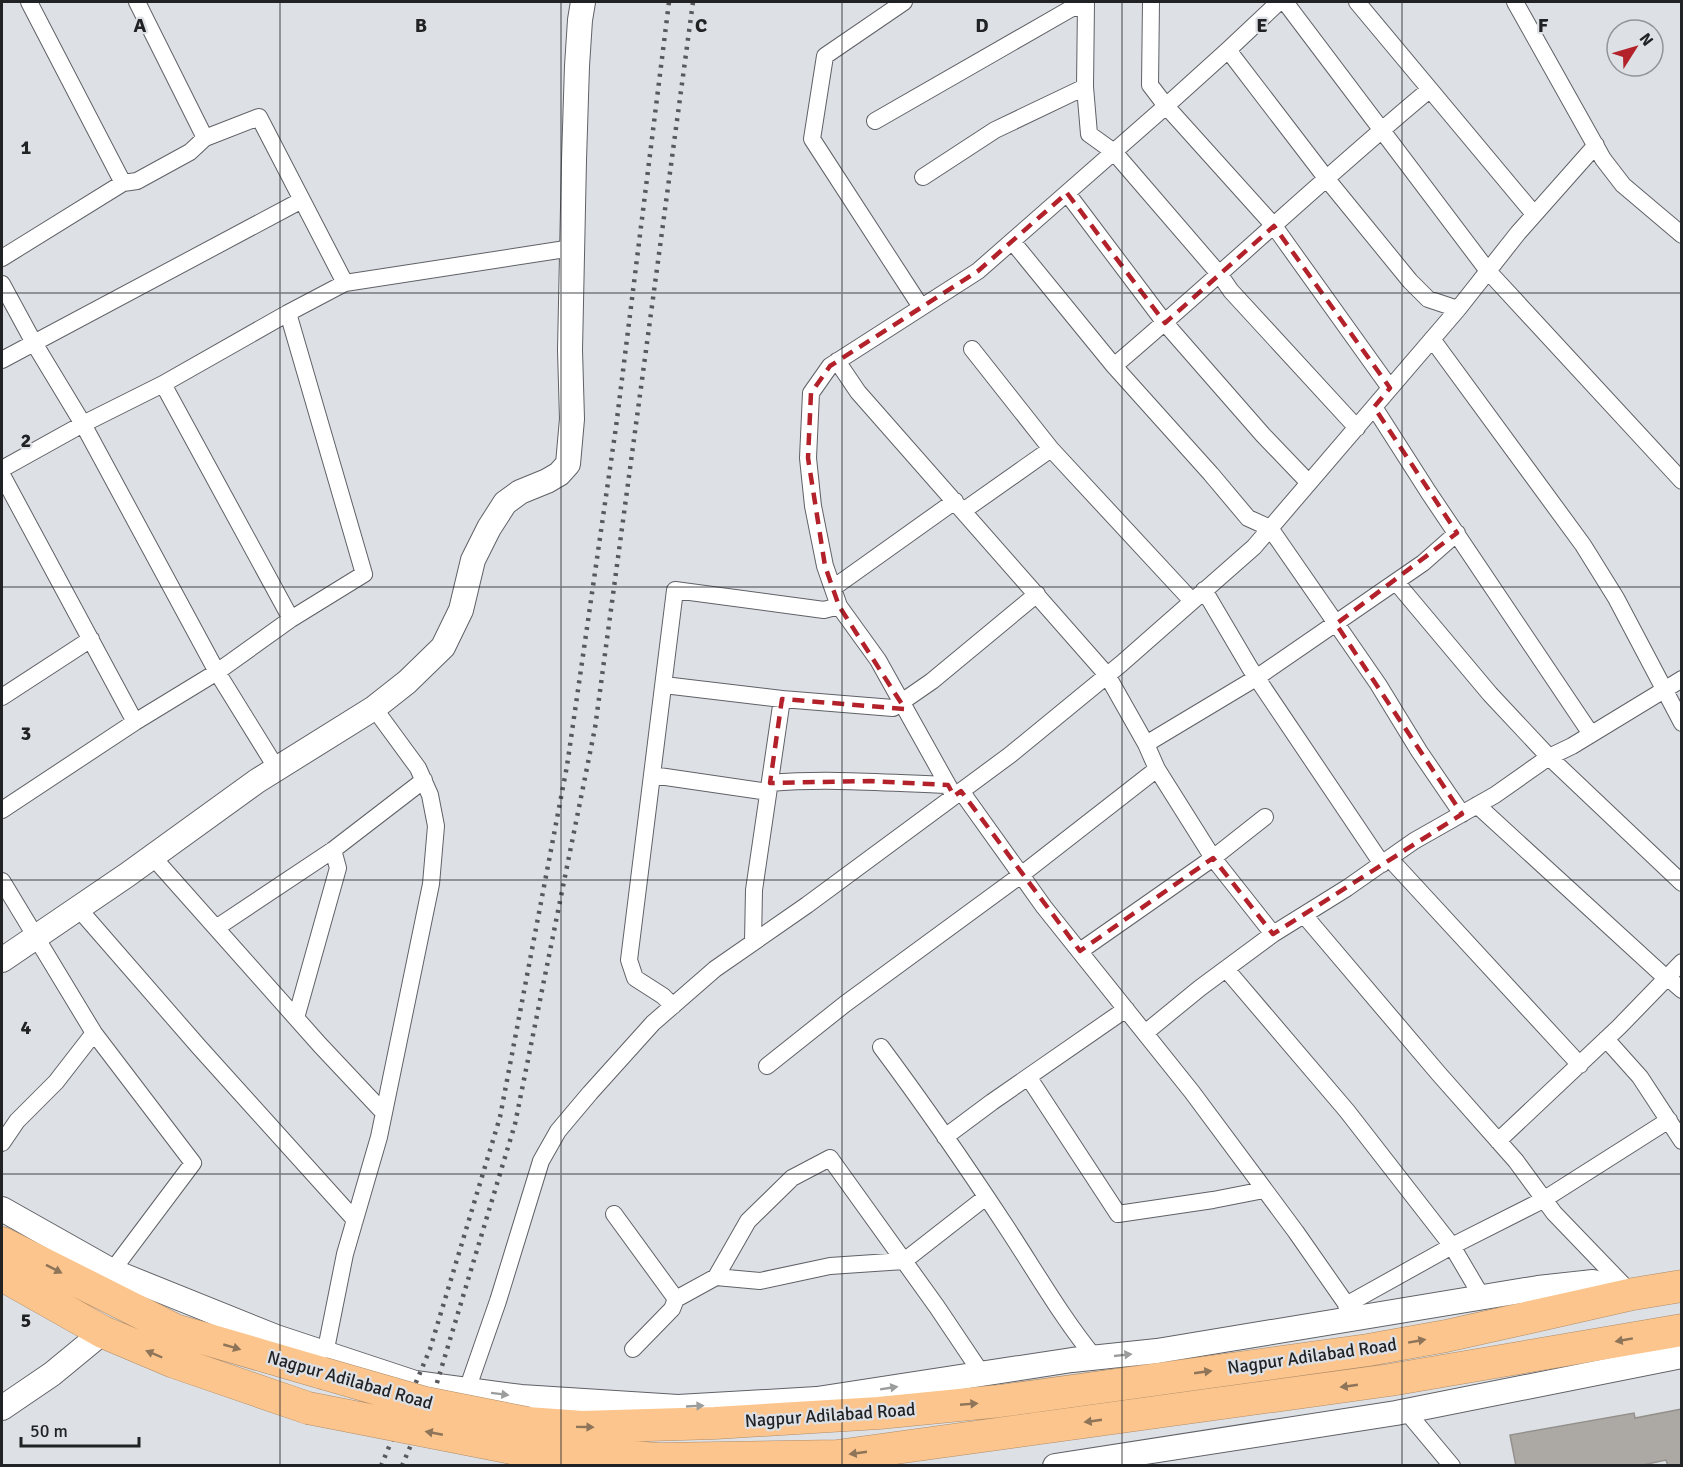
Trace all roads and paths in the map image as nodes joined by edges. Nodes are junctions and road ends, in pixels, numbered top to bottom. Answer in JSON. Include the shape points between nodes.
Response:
{"nodes":[{"id":1,"x":29,"y":2,"type":"edge"},
{"id":2,"x":137,"y":2,"type":"edge"},
{"id":3,"x":583,"y":2,"type":"edge"},
{"id":4,"x":904,"y":2,"type":"edge"},
{"id":5,"x":1151,"y":2,"type":"edge"},
{"id":6,"x":1259,"y":2,"type":"edge"},
{"id":7,"x":1279,"y":2,"type":"edge"},
{"id":8,"x":1285,"y":2,"type":"edge"},
{"id":9,"x":1357,"y":2,"type":"edge"},
{"id":10,"x":1515,"y":2,"type":"edge"},
{"id":11,"x":1085,"y":4,"type":"edge"},
{"id":12,"x":1260,"y":20,"type":"junction"},
{"id":13,"x":1228,"y":50,"type":"junction"},
{"id":14,"x":1085,"y":87,"type":"junction"},
{"id":15,"x":1429,"y":90,"type":"junction"},
{"id":16,"x":1166,"y":106,"type":"junction"},
{"id":17,"x":875,"y":122,"type":"dead end"},
{"id":18,"x":1382,"y":130,"type":"junction"},
{"id":19,"x":205,"y":138,"type":"junction"},
{"id":20,"x":1596,"y":145,"type":"junction"},
{"id":21,"x":1114,"y":152,"type":"junction"},
{"id":22,"x":922,"y":177,"type":"dead end"},
{"id":23,"x":1326,"y":178,"type":"junction"},
{"id":24,"x":123,"y":183,"type":"junction"},
{"id":25,"x":1067,"y":193,"type":"junction"},
{"id":26,"x":302,"y":200,"type":"junction"},
{"id":27,"x":1534,"y":214,"type":"junction"},
{"id":28,"x":1677,"y":225,"type":"edge"},
{"id":29,"x":1274,"y":226,"type":"junction"},
{"id":30,"x":1012,"y":241,"type":"junction"},
{"id":31,"x":572,"y":248,"type":"junction"},
{"id":32,"x":2,"y":258,"type":"edge"},
{"id":33,"x":1488,"y":271,"type":"junction"},
{"id":34,"x":1220,"y":275,"type":"junction"},
{"id":35,"x":345,"y":283,"type":"junction"},
{"id":36,"x":2,"y":284,"type":"edge"},
{"id":37,"x":921,"y":307,"type":"junction"},
{"id":38,"x":1458,"y":309,"type":"junction"},
{"id":39,"x":288,"y":313,"type":"junction"},
{"id":40,"x":1165,"y":322,"type":"junction"},
{"id":41,"x":1432,"y":339,"type":"junction"},
{"id":42,"x":34,"y":343,"type":"junction"},
{"id":43,"x":972,"y":349,"type":"dead end"},
{"id":44,"x":2,"y":360,"type":"edge"},
{"id":45,"x":837,"y":361,"type":"junction"},
{"id":46,"x":1114,"y":366,"type":"junction"},
{"id":47,"x":163,"y":384,"type":"junction"},
{"id":48,"x":1390,"y":388,"type":"junction"},
{"id":49,"x":1374,"y":407,"type":"junction"},
{"id":50,"x":83,"y":424,"type":"junction"},
{"id":51,"x":1357,"y":428,"type":"junction"},
{"id":52,"x":1051,"y":449,"type":"junction"},
{"id":53,"x":2,"y":469,"type":"edge"},
{"id":54,"x":2,"y":475,"type":"edge"},
{"id":55,"x":1682,"y":481,"type":"edge"},
{"id":56,"x":1310,"y":483,"type":"junction"},
{"id":57,"x":959,"y":506,"type":"junction"},
{"id":58,"x":1270,"y":528,"type":"junction"},
{"id":59,"x":1457,"y":533,"type":"junction"},
{"id":60,"x":1396,"y":582,"type":"junction"},
{"id":61,"x":833,"y":588,"type":"junction"},
{"id":62,"x":1036,"y":594,"type":"junction"},
{"id":63,"x":1198,"y":595,"type":"junction"},
{"id":64,"x":839,"y":606,"type":"junction"},
{"id":65,"x":291,"y":619,"type":"junction"},
{"id":66,"x":1336,"y":624,"type":"junction"},
{"id":67,"x":91,"y":639,"type":"junction"},
{"id":68,"x":217,"y":672,"type":"junction"},
{"id":69,"x":1107,"y":675,"type":"junction"},
{"id":70,"x":1256,"y":678,"type":"junction"},
{"id":71,"x":1682,"y":679,"type":"edge"},
{"id":72,"x":664,"y":685,"type":"junction"},
{"id":73,"x":1665,"y":690,"type":"junction"},
{"id":74,"x":2,"y":697,"type":"edge"},
{"id":75,"x":782,"y":699,"type":"junction"},
{"id":76,"x":902,"y":702,"type":"junction"},
{"id":77,"x":375,"y":708,"type":"junction"},
{"id":78,"x":135,"y":722,"type":"junction"},
{"id":79,"x":1682,"y":723,"type":"edge"},
{"id":80,"x":1591,"y":734,"type":"junction"},
{"id":81,"x":1146,"y":744,"type":"junction"},
{"id":82,"x":1549,"y":757,"type":"junction"},
{"id":83,"x":277,"y":769,"type":"junction"},
{"id":84,"x":1157,"y":769,"type":"junction"},
{"id":85,"x":652,"y":776,"type":"junction"},
{"id":86,"x":424,"y":780,"type":"junction"},
{"id":87,"x":769,"y":787,"type":"junction"},
{"id":88,"x":954,"y":791,"type":"junction"},
{"id":89,"x":1478,"y":805,"type":"junction"},
{"id":90,"x":2,"y":810,"type":"edge"},
{"id":91,"x":1462,"y":814,"type":"junction"},
{"id":92,"x":1265,"y":817,"type":"dead end"},
{"id":93,"x":333,"y":850,"type":"junction"},
{"id":94,"x":152,"y":856,"type":"junction"},
{"id":95,"x":1213,"y":858,"type":"junction"},
{"id":96,"x":1386,"y":861,"type":"junction"},
{"id":97,"x":1021,"y":875,"type":"junction"},
{"id":98,"x":2,"y":881,"type":"edge"},
{"id":99,"x":1682,"y":883,"type":"edge"},
{"id":100,"x":78,"y":908,"type":"junction"},
{"id":101,"x":1304,"y":915,"type":"junction"},
{"id":102,"x":216,"y":928,"type":"junction"},
{"id":103,"x":1273,"y":934,"type":"junction"},
{"id":104,"x":35,"y":938,"type":"junction"},
{"id":105,"x":753,"y":942,"type":"junction"},
{"id":106,"x":1080,"y":951,"type":"junction"},
{"id":107,"x":2,"y":960,"type":"edge"},
{"id":108,"x":1682,"y":962,"type":"edge"},
{"id":109,"x":1226,"y":969,"type":"junction"},
{"id":110,"x":1666,"y":978,"type":"junction"},
{"id":111,"x":1682,"y":990,"type":"edge"},
{"id":112,"x":673,"y":1006,"type":"junction"},
{"id":113,"x":1126,"y":1009,"type":"junction"},
{"id":114,"x":296,"y":1017,"type":"junction"},
{"id":115,"x":94,"y":1033,"type":"junction"},
{"id":116,"x":1145,"y":1033,"type":"junction"},
{"id":117,"x":1606,"y":1039,"type":"junction"},
{"id":118,"x":881,"y":1047,"type":"dead end"},
{"id":119,"x":1580,"y":1065,"type":"junction"},
{"id":120,"x":767,"y":1066,"type":"dead end"},
{"id":121,"x":1029,"y":1078,"type":"junction"},
{"id":122,"x":384,"y":1113,"type":"junction"},
{"id":123,"x":1669,"y":1120,"type":"junction"},
{"id":124,"x":945,"y":1137,"type":"junction"},
{"id":125,"x":1498,"y":1141,"type":"junction"},
{"id":126,"x":1682,"y":1141,"type":"edge"},
{"id":127,"x":2,"y":1143,"type":"edge"},
{"id":128,"x":1264,"y":1190,"type":"junction"},
{"id":129,"x":986,"y":1197,"type":"junction"},
{"id":130,"x":1544,"y":1200,"type":"junction"},
{"id":131,"x":2,"y":1209,"type":"edge"},
{"id":132,"x":614,"y":1214,"type":"dead end"},
{"id":133,"x":355,"y":1220,"type":"junction"},
{"id":134,"x":2,"y":1243,"type":"edge"},
{"id":135,"x":1452,"y":1246,"type":"junction"},
{"id":136,"x":904,"y":1261,"type":"junction"},
{"id":137,"x":112,"y":1271,"type":"junction"},
{"id":138,"x":2,"y":1275,"type":"edge"},
{"id":139,"x":716,"y":1277,"type":"junction"},
{"id":140,"x":1682,"y":1286,"type":"edge"},
{"id":141,"x":1633,"y":1294,"type":"junction"},
{"id":142,"x":1482,"y":1297,"type":"junction"},
{"id":143,"x":676,"y":1299,"type":"junction"},
{"id":144,"x":1351,"y":1312,"type":"junction"},
{"id":145,"x":1682,"y":1330,"type":"edge"},
{"id":146,"x":103,"y":1332,"type":"junction"},
{"id":147,"x":633,"y":1349,"type":"dead end"},
{"id":148,"x":1682,"y":1356,"type":"edge"},
{"id":149,"x":1095,"y":1358,"type":"junction"},
{"id":150,"x":323,"y":1363,"type":"junction"},
{"id":151,"x":982,"y":1374,"type":"junction"},
{"id":152,"x":467,"y":1390,"type":"junction"},
{"id":153,"x":2,"y":1408,"type":"edge"},
{"id":154,"x":1406,"y":1411,"type":"junction"},
{"id":155,"x":520,"y":1436,"type":"junction"},
{"id":156,"x":1054,"y":1466,"type":"edge"},
{"id":157,"x":1452,"y":1466,"type":"edge"}],
"edges":[{"from":1,"to":24,"type":"street"},
{"from":2,"to":19,"type":"street"},
{"from":3,"to":31,"type":"street","via":[[577,66]]},
{"from":4,"to":37,"type":"street","via":[[825,56],[812,139]]},
{"from":5,"to":16,"type":"street","via":[[1150,85]]},
{"from":6,"to":12,"type":"street"},
{"from":7,"to":12,"type":"street"},
{"from":8,"to":18,"type":"street"},
{"from":9,"to":15,"type":"street"},
{"from":10,"to":20,"type":"street"},
{"from":11,"to":14,"type":"street"},
{"from":11,"to":17,"type":"street"},
{"from":12,"to":13,"type":"street"},
{"from":13,"to":16,"type":"street"},
{"from":13,"to":23,"type":"street"},
{"from":14,"to":21,"type":"street","via":[[1089,134]]},
{"from":14,"to":22,"type":"street","via":[[995,130]]},
{"from":15,"to":18,"type":"street"},
{"from":15,"to":27,"type":"street"},
{"from":16,"to":21,"type":"street"},
{"from":16,"to":29,"type":"street"},
{"from":18,"to":23,"type":"street"},
{"from":18,"to":33,"type":"street"},
{"from":19,"to":24,"type":"street","via":[[190,152],[137,181]]},
{"from":19,"to":26,"type":"street","via":[[259,117]]},
{"from":20,"to":27,"type":"street"},
{"from":20,"to":28,"type":"street","via":[[1623,185]]},
{"from":21,"to":25,"type":"street"},
{"from":21,"to":34,"type":"street"},
{"from":23,"to":29,"type":"street"},
{"from":23,"to":38,"type":"street","via":[[1428,299]]},
{"from":24,"to":32,"type":"street"},
{"from":25,"to":30,"type":"street"},
{"from":25,"to":40,"type":"street"},
{"from":26,"to":35,"type":"street"},
{"from":26,"to":42,"type":"street"},
{"from":27,"to":33,"type":"street"},
{"from":29,"to":34,"type":"street"},
{"from":29,"to":48,"type":"street"},
{"from":30,"to":37,"type":"street","via":[[978,271]]},
{"from":30,"to":46,"type":"street"},
{"from":31,"to":35,"type":"street"},
{"from":31,"to":77,"type":"street","via":[[572,419],[568,464],[559,474],[505,503],[473,560],[461,610],[443,647]]},
{"from":33,"to":38,"type":"street"},
{"from":33,"to":55,"type":"street"},
{"from":34,"to":40,"type":"street"},
{"from":34,"to":51,"type":"street"},
{"from":35,"to":39,"type":"street"},
{"from":36,"to":42,"type":"street"},
{"from":37,"to":45,"type":"street"},
{"from":38,"to":41,"type":"street"},
{"from":39,"to":47,"type":"street"},
{"from":39,"to":65,"type":"street","via":[[364,574]]},
{"from":40,"to":46,"type":"street"},
{"from":40,"to":56,"type":"street"},
{"from":41,"to":48,"type":"street"},
{"from":41,"to":73,"type":"street","via":[[1583,545]]},
{"from":42,"to":44,"type":"street"},
{"from":42,"to":50,"type":"street"},
{"from":43,"to":52,"type":"street"},
{"from":45,"to":57,"type":"street","via":[[858,392]]},
{"from":45,"to":61,"type":"street","via":[[811,393],[808,458],[813,506]]},
{"from":46,"to":58,"type":"street","via":[[1248,518]]},
{"from":47,"to":50,"type":"street"},
{"from":47,"to":65,"type":"street"},
{"from":48,"to":49,"type":"street"},
{"from":49,"to":51,"type":"street"},
{"from":49,"to":59,"type":"street"},
{"from":50,"to":53,"type":"street"},
{"from":50,"to":68,"type":"street"},
{"from":51,"to":56,"type":"street"},
{"from":52,"to":57,"type":"street"},
{"from":52,"to":63,"type":"street"},
{"from":54,"to":67,"type":"street"},
{"from":56,"to":58,"type":"street"},
{"from":57,"to":61,"type":"street"},
{"from":57,"to":62,"type":"street"},
{"from":58,"to":63,"type":"street","via":[[1254,547]]},
{"from":58,"to":66,"type":"street"},
{"from":59,"to":60,"type":"street"},
{"from":59,"to":80,"type":"street"},
{"from":60,"to":66,"type":"street"},
{"from":60,"to":82,"type":"street"},
{"from":61,"to":64,"type":"street"},
{"from":62,"to":69,"type":"street"},
{"from":62,"to":76,"type":"street"},
{"from":63,"to":69,"type":"street"},
{"from":63,"to":70,"type":"street"},
{"from":64,"to":72,"type":"street","via":[[824,610],[675,590]]},
{"from":64,"to":76,"type":"street"},
{"from":65,"to":68,"type":"street"},
{"from":66,"to":70,"type":"street"},
{"from":66,"to":91,"type":"street"},
{"from":67,"to":74,"type":"street"},
{"from":67,"to":78,"type":"street"},
{"from":68,"to":78,"type":"street"},
{"from":68,"to":83,"type":"street"},
{"from":69,"to":81,"type":"street"},
{"from":69,"to":88,"type":"street","via":[[1010,754]]},
{"from":70,"to":81,"type":"street"},
{"from":70,"to":96,"type":"street"},
{"from":71,"to":73,"type":"street"},
{"from":72,"to":75,"type":"street"},
{"from":72,"to":85,"type":"street"},
{"from":73,"to":79,"type":"street"},
{"from":73,"to":80,"type":"street"},
{"from":75,"to":76,"type":"street","via":[[893,708]]},
{"from":75,"to":87,"type":"street"},
{"from":76,"to":88,"type":"street"},
{"from":77,"to":83,"type":"street"},
{"from":77,"to":86,"type":"street"},
{"from":78,"to":90,"type":"street"},
{"from":80,"to":82,"type":"street"},
{"from":81,"to":84,"type":"street"},
{"from":82,"to":89,"type":"street"},
{"from":82,"to":99,"type":"street"},
{"from":83,"to":94,"type":"street"},
{"from":84,"to":95,"type":"street"},
{"from":84,"to":97,"type":"street"},
{"from":85,"to":87,"type":"street"},
{"from":85,"to":112,"type":"street","via":[[629,960],[636,978]]},
{"from":86,"to":93,"type":"street"},
{"from":86,"to":122,"type":"street","via":[[436,826],[431,884]]},
{"from":87,"to":88,"type":"street","via":[[801,780],[870,781]]},
{"from":87,"to":105,"type":"street","via":[[754,890]]},
{"from":88,"to":97,"type":"street"},
{"from":88,"to":105,"type":"street"},
{"from":89,"to":91,"type":"street"},
{"from":89,"to":110,"type":"street"},
{"from":91,"to":96,"type":"street"},
{"from":92,"to":95,"type":"street"},
{"from":93,"to":102,"type":"street"},
{"from":93,"to":114,"type":"street","via":[[338,868]]},
{"from":94,"to":100,"type":"street"},
{"from":94,"to":102,"type":"street"},
{"from":95,"to":103,"type":"street"},
{"from":95,"to":106,"type":"street"},
{"from":96,"to":101,"type":"street"},
{"from":96,"to":119,"type":"street"},
{"from":97,"to":106,"type":"street"},
{"from":97,"to":120,"type":"street"},
{"from":98,"to":104,"type":"street"},
{"from":100,"to":104,"type":"street"},
{"from":100,"to":133,"type":"street"},
{"from":101,"to":103,"type":"street"},
{"from":101,"to":125,"type":"street"},
{"from":102,"to":114,"type":"street"},
{"from":103,"to":109,"type":"street"},
{"from":104,"to":107,"type":"street"},
{"from":104,"to":115,"type":"street"},
{"from":105,"to":112,"type":"street"},
{"from":106,"to":113,"type":"street"},
{"from":108,"to":110,"type":"street"},
{"from":109,"to":116,"type":"street"},
{"from":109,"to":135,"type":"street","via":[[1347,1111]]},
{"from":110,"to":111,"type":"street"},
{"from":110,"to":117,"type":"street"},
{"from":112,"to":152,"type":"street","via":[[590,1093],[558,1131],[541,1161]]},
{"from":113,"to":116,"type":"street"},
{"from":113,"to":121,"type":"street"},
{"from":114,"to":122,"type":"street"},
{"from":115,"to":127,"type":"street"},
{"from":115,"to":137,"type":"street","via":[[193,1163]]},
{"from":116,"to":128,"type":"street"},
{"from":117,"to":119,"type":"street"},
{"from":117,"to":123,"type":"street","via":[[1640,1077]]},
{"from":118,"to":124,"type":"street"},
{"from":119,"to":125,"type":"street"},
{"from":121,"to":124,"type":"street"},
{"from":121,"to":128,"type":"street","via":[[1118,1214]]},
{"from":122,"to":133,"type":"street"},
{"from":123,"to":126,"type":"street"},
{"from":123,"to":130,"type":"street"},
{"from":124,"to":129,"type":"street"},
{"from":125,"to":130,"type":"street"},
{"from":128,"to":144,"type":"street"},
{"from":129,"to":136,"type":"street"},
{"from":129,"to":149,"type":"street"},
{"from":130,"to":135,"type":"street"},
{"from":130,"to":141,"type":"street"},
{"from":131,"to":137,"type":"street"},
{"from":132,"to":143,"type":"street"},
{"from":133,"to":150,"type":"street"},
{"from":134,"to":150,"type":"highway","name":"Nagpur Adilabad Road","one_way":true,"via":[[175,1330]]},
{"from":135,"to":142,"type":"street"},
{"from":135,"to":144,"type":"street"},
{"from":136,"to":139,"type":"street","via":[[830,1266],[760,1281]]},
{"from":136,"to":139,"type":"street","via":[[830,1158],[792,1178],[748,1221]]},
{"from":136,"to":151,"type":"street"},
{"from":137,"to":150,"type":"street","via":[[276,1337]]},
{"from":138,"to":146,"type":"highway","name":"Nagpur Adilabad Road"},
{"from":139,"to":143,"type":"street"},
{"from":140,"to":141,"type":"highway","name":"Nagpur Adilabad Road"},
{"from":141,"to":142,"type":"street","via":[[1593,1282]]},
{"from":155,"to":141,"type":"highway","name":"Nagpur Adilabad Road","one_way":true,"via":[[582,1427],[716,1424],[1000,1401],[1368,1350]]},
{"from":142,"to":144,"type":"street"},
{"from":143,"to":147,"type":"street","via":[[672,1309]]},
{"from":149,"to":144,"type":"street","one_way":true,"via":[[1156,1351]]},
{"from":145,"to":155,"type":"highway","name":"Nagpur Adilabad Road","one_way":true,"via":[[1390,1380],[837,1456],[658,1459]]},
{"from":146,"to":153,"type":"street"},
{"from":155,"to":146,"type":"highway","name":"Nagpur Adilabad Road","one_way":true,"bridge":true,"via":[[308,1408],[174,1362]]},
{"from":148,"to":154,"type":"street"},
{"from":149,"to":151,"type":"street"},
{"from":150,"to":152,"type":"street"},
{"from":150,"to":155,"type":"highway","name":"Nagpur Adilabad Road","bridge":true},
{"from":152,"to":151,"type":"street","one_way":true,"via":[[678,1407],[817,1399]]},
{"from":154,"to":156,"type":"street"},
{"from":154,"to":157,"type":"street"}]}
